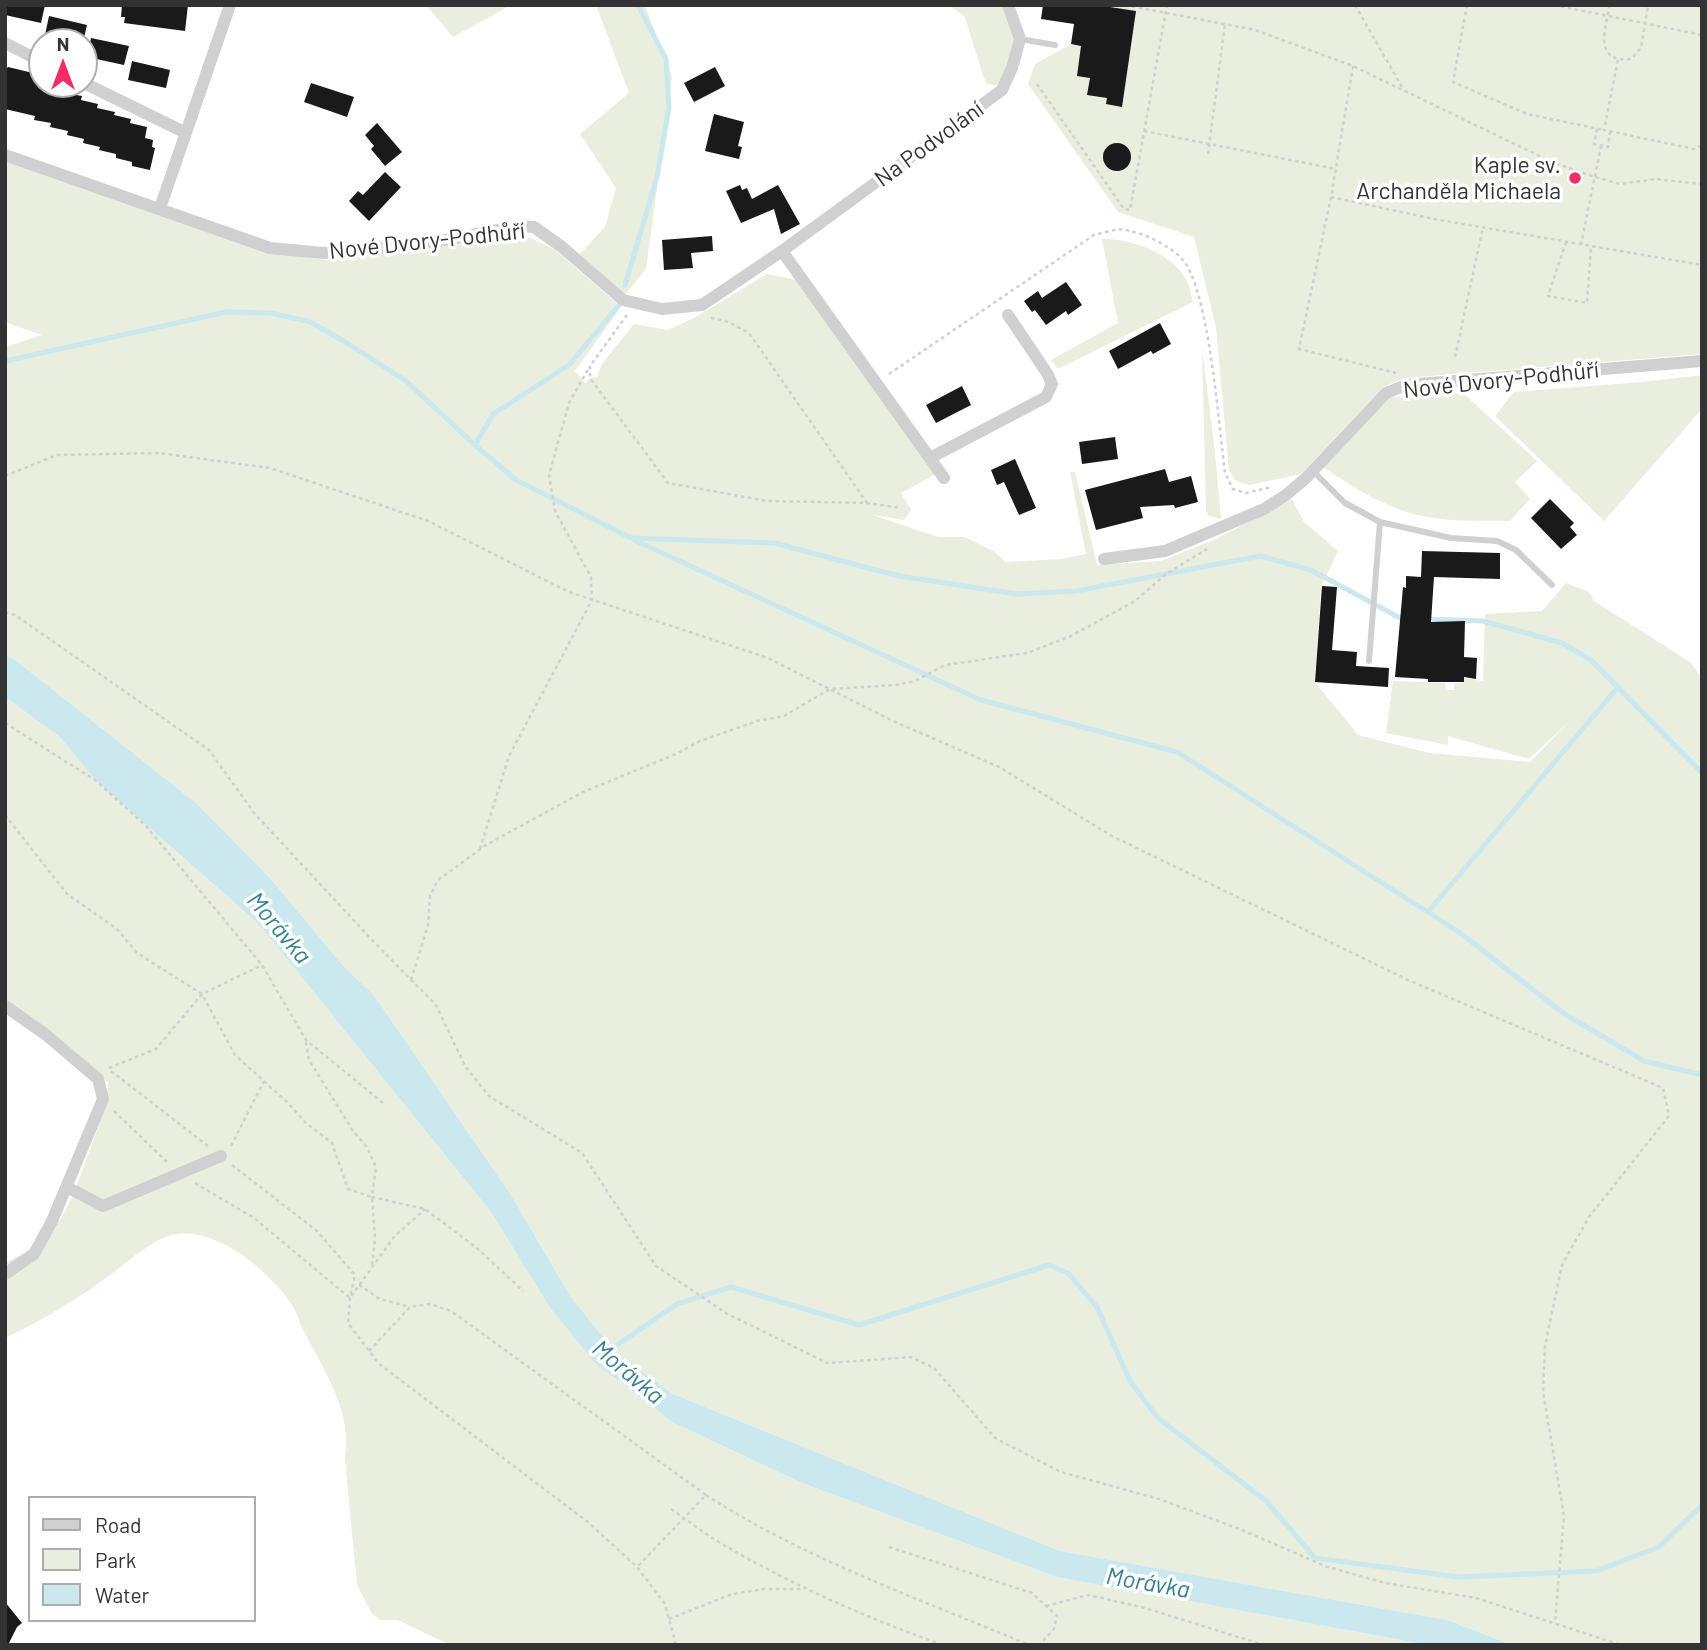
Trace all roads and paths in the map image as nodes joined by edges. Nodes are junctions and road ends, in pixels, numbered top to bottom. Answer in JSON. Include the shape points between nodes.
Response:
{"nodes":[{"id":1,"x":230,"y":5,"type":"edge"},
{"id":2,"x":1008,"y":5,"type":"edge"},
{"id":3,"x":1125,"y":5,"type":"edge"},
{"id":4,"x":1167,"y":5,"type":"edge"},
{"id":5,"x":1355,"y":5,"type":"edge"},
{"id":6,"x":1467,"y":5,"type":"edge"},
{"id":7,"x":1554,"y":5,"type":"edge"},
{"id":8,"x":1610,"y":5,"type":"edge"},
{"id":9,"x":1648,"y":5,"type":"edge"},
{"id":10,"x":1166,"y":13,"type":"junction"},
{"id":11,"x":1608,"y":16,"type":"junction"},
{"id":12,"x":1645,"y":23,"type":"junction"},
{"id":13,"x":1225,"y":24,"type":"junction"},
{"id":14,"x":1702,"y":35,"type":"edge"},
{"id":15,"x":1020,"y":39,"type":"junction"},
{"id":16,"x":5,"y":43,"type":"edge"},
{"id":17,"x":1055,"y":45,"type":"dead end"},
{"id":18,"x":28,"y":55,"type":"edge"},
{"id":19,"x":1618,"y":60,"type":"junction"},
{"id":20,"x":1353,"y":66,"type":"junction"},
{"id":21,"x":1037,"y":84,"type":"dead end"},
{"id":22,"x":1402,"y":88,"type":"junction"},
{"id":23,"x":98,"y":90,"type":"edge"},
{"id":24,"x":1597,"y":129,"type":"junction"},
{"id":25,"x":1144,"y":131,"type":"junction"},
{"id":26,"x":1604,"y":131,"type":"junction"},
{"id":27,"x":1611,"y":132,"type":"junction"},
{"id":28,"x":186,"y":133,"type":"junction"},
{"id":29,"x":1210,"y":144,"type":"junction"},
{"id":30,"x":1702,"y":145,"type":"edge"},
{"id":31,"x":1601,"y":146,"type":"junction"},
{"id":32,"x":1208,"y":154,"type":"dead end"},
{"id":33,"x":5,"y":155,"type":"edge"},
{"id":34,"x":1336,"y":169,"type":"junction"},
{"id":35,"x":1595,"y":177,"type":"junction"},
{"id":36,"x":1702,"y":184,"type":"edge"},
{"id":37,"x":1331,"y":197,"type":"junction"},
{"id":38,"x":160,"y":208,"type":"junction"},
{"id":39,"x":1483,"y":228,"type":"junction"},
{"id":40,"x":1566,"y":242,"type":"junction"},
{"id":41,"x":1581,"y":245,"type":"junction"},
{"id":42,"x":1591,"y":247,"type":"junction"},
{"id":43,"x":782,"y":251,"type":"junction"},
{"id":44,"x":1702,"y":265,"type":"edge"},
{"id":45,"x":635,"y":303,"type":"junction"},
{"id":46,"x":1008,"y":315,"type":"dead end"},
{"id":47,"x":709,"y":318,"type":"dead end"},
{"id":48,"x":1455,"y":357,"type":"dead end"},
{"id":49,"x":1702,"y":361,"type":"edge"},
{"id":50,"x":590,"y":366,"type":"junction"},
{"id":51,"x":878,"y":383,"type":"junction"},
{"id":52,"x":1406,"y":385,"type":"junction"},
{"id":53,"x":930,"y":458,"type":"junction"},
{"id":54,"x":1313,"y":471,"type":"junction"},
{"id":55,"x":5,"y":476,"type":"edge"},
{"id":56,"x":944,"y":478,"type":"dead end"},
{"id":57,"x":1282,"y":484,"type":"dead end"},
{"id":58,"x":867,"y":503,"type":"junction"},
{"id":59,"x":901,"y":508,"type":"dead end"},
{"id":60,"x":1380,"y":522,"type":"junction"},
{"id":61,"x":1211,"y":545,"type":"dead end"},
{"id":62,"x":1104,"y":559,"type":"dead end"},
{"id":63,"x":1552,"y":585,"type":"dead end"},
{"id":64,"x":592,"y":600,"type":"junction"},
{"id":65,"x":5,"y":612,"type":"edge"},
{"id":66,"x":1370,"y":661,"type":"dead end"},
{"id":67,"x":830,"y":689,"type":"junction"},
{"id":68,"x":5,"y":723,"type":"edge"},
{"id":69,"x":5,"y":815,"type":"edge"},
{"id":70,"x":480,"y":850,"type":"junction"},
{"id":71,"x":262,"y":965,"type":"junction"},
{"id":72,"x":411,"y":980,"type":"junction"},
{"id":73,"x":202,"y":994,"type":"junction"},
{"id":74,"x":5,"y":1006,"type":"edge"},
{"id":75,"x":306,"y":1040,"type":"junction"},
{"id":76,"x":108,"y":1069,"type":"junction"},
{"id":77,"x":97,"y":1079,"type":"junction"},
{"id":78,"x":264,"y":1081,"type":"junction"},
{"id":79,"x":103,"y":1099,"type":"junction"},
{"id":80,"x":383,"y":1103,"type":"dead end"},
{"id":81,"x":221,"y":1156,"type":"junction"},
{"id":82,"x":179,"y":1174,"type":"junction"},
{"id":83,"x":67,"y":1187,"type":"junction"},
{"id":84,"x":372,"y":1197,"type":"junction"},
{"id":85,"x":425,"y":1209,"type":"junction"},
{"id":86,"x":372,"y":1267,"type":"junction"},
{"id":87,"x":5,"y":1274,"type":"edge"},
{"id":88,"x":359,"y":1285,"type":"junction"},
{"id":89,"x":523,"y":1291,"type":"dead end"},
{"id":90,"x":349,"y":1298,"type":"junction"},
{"id":91,"x":410,"y":1307,"type":"junction"},
{"id":92,"x":369,"y":1351,"type":"junction"},
{"id":93,"x":706,"y":1495,"type":"junction"},
{"id":94,"x":671,"y":1509,"type":"dead end"},
{"id":95,"x":683,"y":1517,"type":"junction"},
{"id":96,"x":889,"y":1547,"type":"dead end"},
{"id":97,"x":637,"y":1567,"type":"junction"},
{"id":98,"x":807,"y":1589,"type":"junction"},
{"id":99,"x":1046,"y":1606,"type":"junction"},
{"id":100,"x":669,"y":1619,"type":"junction"},
{"id":101,"x":1555,"y":1623,"type":"junction"},
{"id":102,"x":676,"y":1645,"type":"edge"},
{"id":103,"x":943,"y":1645,"type":"edge"},
{"id":104,"x":1028,"y":1645,"type":"edge"},
{"id":105,"x":1038,"y":1645,"type":"edge"},
{"id":106,"x":1264,"y":1645,"type":"edge"},
{"id":107,"x":1621,"y":1645,"type":"edge"}],
"edges":[{"from":1,"to":28,"type":"street"},
{"from":2,"to":15,"type":"street"},
{"from":3,"to":10,"type":"path"},
{"from":4,"to":10,"type":"path"},
{"from":5,"to":22,"type":"path"},
{"from":6,"to":24,"type":"path","via":[[1453,82],[1527,114]]},
{"from":7,"to":11,"type":"path"},
{"from":8,"to":11,"type":"path"},
{"from":9,"to":12,"type":"path"},
{"from":10,"to":13,"type":"path"},
{"from":10,"to":25,"type":"path"},
{"from":11,"to":12,"type":"path"},
{"from":11,"to":19,"type":"path","via":[[1605,49]]},
{"from":12,"to":14,"type":"path"},
{"from":12,"to":19,"type":"path","via":[[1641,48],[1631,59]]},
{"from":13,"to":20,"type":"path","via":[[1255,30]]},
{"from":13,"to":29,"type":"path"},
{"from":15,"to":17,"type":"lane"},
{"from":15,"to":43,"type":"street","name":"Na Podvolání","via":[[1002,90]]},
{"from":16,"to":18,"type":"street"},
{"from":19,"to":26,"type":"path"},
{"from":20,"to":22,"type":"path"},
{"from":20,"to":34,"type":"path"},
{"from":21,"to":25,"type":"path","via":[[1124,209],[1130,210]]},
{"from":22,"to":35,"type":"path","via":[[1554,163]]},
{"from":23,"to":28,"type":"street"},
{"from":24,"to":26,"type":"path"},
{"from":24,"to":31,"type":"path","via":[[1594,144]]},
{"from":25,"to":29,"type":"path"},
{"from":26,"to":27,"type":"path"},
{"from":27,"to":30,"type":"path","via":[[1694,149]]},
{"from":27,"to":31,"type":"path","via":[[1608,147]]},
{"from":28,"to":38,"type":"street"},
{"from":29,"to":32,"type":"path"},
{"from":29,"to":34,"type":"path"},
{"from":31,"to":35,"type":"path"},
{"from":33,"to":38,"type":"street","name":"Nové Dvory-Podhůří"},
{"from":34,"to":37,"type":"path"},
{"from":35,"to":36,"type":"path","via":[[1620,184],[1655,179]]},
{"from":35,"to":41,"type":"path"},
{"from":37,"to":39,"type":"path"},
{"from":37,"to":52,"type":"path","via":[[1299,349],[1400,374]]},
{"from":38,"to":45,"type":"street","name":"Nové Dvory-Podhůří","via":[[270,248],[324,253],[534,227],[623,300]]},
{"from":39,"to":40,"type":"path"},
{"from":39,"to":48,"type":"path"},
{"from":40,"to":41,"type":"path"},
{"from":40,"to":42,"type":"path","via":[[1548,296],[1587,303]]},
{"from":41,"to":42,"type":"path"},
{"from":42,"to":44,"type":"path"},
{"from":43,"to":45,"type":"street","name":"Nové Dvory-Podhůří","via":[[702,305],[662,309]]},
{"from":43,"to":51,"type":"street"},
{"from":45,"to":50,"type":"path"},
{"from":46,"to":53,"type":"street","via":[[1047,373],[1052,384],[1046,397]]},
{"from":47,"to":58,"type":"path","via":[[749,333]]},
{"from":49,"to":52,"type":"street","name":"Nové Dvory-Podhůří"},
{"from":50,"to":58,"type":"path","via":[[590,378],[668,484],[767,501]]},
{"from":50,"to":64,"type":"path","via":[[569,403],[549,475],[555,511],[591,578]]},
{"from":51,"to":53,"type":"street"},
{"from":51,"to":57,"type":"path","via":[[1094,235],[1124,229],[1157,241],[1183,259],[1195,281],[1210,352],[1225,473],[1233,489],[1246,493]]},
{"from":52,"to":54,"type":"street","name":"Nové Dvory-Podhůří","via":[[1386,393]]},
{"from":53,"to":56,"type":"street"},
{"from":54,"to":60,"type":"lane","via":[[1345,503]]},
{"from":54,"to":62,"type":"street","name":"Nové Dvory-Podhůří","via":[[1264,509],[1165,551]]},
{"from":55,"to":64,"type":"path","via":[[57,455],[159,453],[270,468],[428,521]]},
{"from":58,"to":59,"type":"path"},
{"from":60,"to":63,"type":"lane","via":[[1451,538],[1497,541],[1516,550]]},
{"from":60,"to":66,"type":"lane"},
{"from":61,"to":67,"type":"path","via":[[1135,601],[1071,636],[1027,653],[945,665],[915,681]]},
{"from":64,"to":67,"type":"path","via":[[768,658]]},
{"from":64,"to":70,"type":"path","via":[[509,756]]},
{"from":65,"to":72,"type":"path","via":[[209,750],[255,814]]},
{"from":67,"to":70,"type":"path","via":[[784,716],[700,741],[583,792]]},
{"from":67,"to":101,"type":"path","via":[[999,767],[1112,836],[1408,980],[1663,1088],[1669,1116],[1589,1217],[1562,1265],[1545,1346],[1543,1392],[1564,1516]]},
{"from":68,"to":71,"type":"path","via":[[95,780],[145,825]]},
{"from":69,"to":73,"type":"path","via":[[67,894],[117,929],[137,953]]},
{"from":70,"to":72,"type":"path","via":[[438,880],[430,896],[428,925]]},
{"from":71,"to":73,"type":"path"},
{"from":71,"to":75,"type":"path"},
{"from":72,"to":101,"type":"path","via":[[436,1005],[465,1066],[489,1096],[582,1153],[656,1266],[726,1313],[827,1363],[911,1357],[934,1368],[995,1438],[1061,1472],[1160,1499],[1325,1566],[1385,1583],[1476,1598]]},
{"from":73,"to":76,"type":"path","via":[[156,1049]]},
{"from":73,"to":78,"type":"path","via":[[236,1055]]},
{"from":74,"to":77,"type":"street"},
{"from":75,"to":80,"type":"path"},
{"from":75,"to":84,"type":"path","via":[[309,1059],[376,1167]]},
{"from":76,"to":77,"type":"path"},
{"from":76,"to":81,"type":"path"},
{"from":77,"to":79,"type":"street"},
{"from":78,"to":81,"type":"path","via":[[231,1146]]},
{"from":78,"to":84,"type":"path","via":[[332,1143],[348,1189]]},
{"from":79,"to":82,"type":"path"},
{"from":79,"to":83,"type":"street"},
{"from":81,"to":82,"type":"street"},
{"from":81,"to":90,"type":"path","via":[[317,1231],[355,1275]]},
{"from":82,"to":83,"type":"street","via":[[103,1206]]},
{"from":82,"to":90,"type":"path","via":[[254,1218]]},
{"from":83,"to":87,"type":"street","via":[[34,1254]]},
{"from":84,"to":85,"type":"path"},
{"from":84,"to":86,"type":"path"},
{"from":85,"to":86,"type":"path","via":[[394,1237]]},
{"from":85,"to":89,"type":"path"},
{"from":86,"to":88,"type":"path"},
{"from":88,"to":90,"type":"path"},
{"from":88,"to":91,"type":"path","via":[[380,1299]]},
{"from":90,"to":92,"type":"path","via":[[348,1323]]},
{"from":91,"to":92,"type":"path"},
{"from":91,"to":93,"type":"path","via":[[430,1304],[452,1311]]},
{"from":92,"to":97,"type":"path","via":[[378,1363],[589,1523]]},
{"from":93,"to":95,"type":"path"},
{"from":93,"to":104,"type":"path","via":[[750,1524]]},
{"from":94,"to":95,"type":"path"},
{"from":95,"to":97,"type":"path"},
{"from":95,"to":98,"type":"path","via":[[727,1547]]},
{"from":96,"to":99,"type":"path","via":[[1032,1593]]},
{"from":97,"to":100,"type":"path","via":[[665,1604]]},
{"from":98,"to":100,"type":"path","via":[[732,1594]]},
{"from":98,"to":103,"type":"path","via":[[882,1624]]},
{"from":99,"to":105,"type":"path","via":[[1057,1616],[1054,1629]]},
{"from":99,"to":106,"type":"path","via":[[1088,1595]]},
{"from":100,"to":102,"type":"path"},
{"from":101,"to":107,"type":"path"}]}
